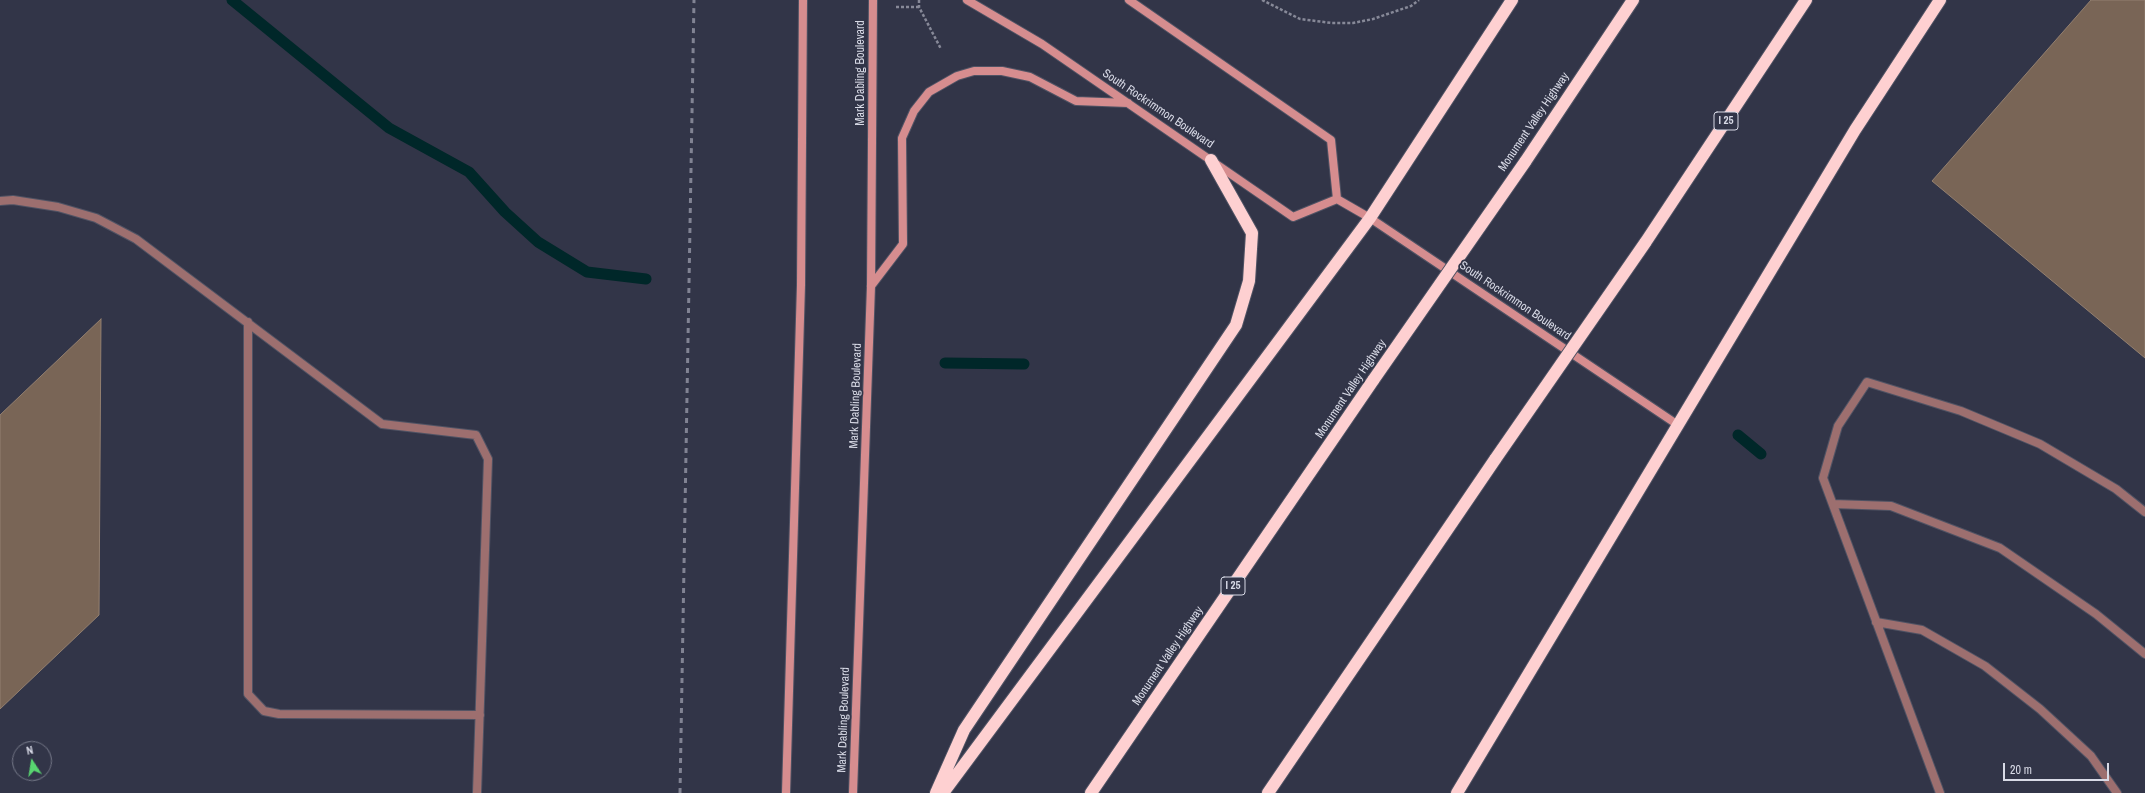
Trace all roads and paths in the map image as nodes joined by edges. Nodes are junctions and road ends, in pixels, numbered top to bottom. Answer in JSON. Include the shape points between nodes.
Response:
{"nodes":[{"id":1,"x":803,"y":0,"type":"edge"},
{"id":2,"x":873,"y":0,"type":"edge"},
{"id":3,"x":919,"y":0,"type":"edge"},
{"id":4,"x":967,"y":0,"type":"edge"},
{"id":5,"x":1129,"y":0,"type":"edge"},
{"id":6,"x":1262,"y":0,"type":"edge"},
{"id":7,"x":1419,"y":0,"type":"edge"},
{"id":8,"x":1512,"y":0,"type":"edge"},
{"id":9,"x":1633,"y":0,"type":"edge"},
{"id":10,"x":1806,"y":0,"type":"edge"},
{"id":11,"x":1940,"y":0,"type":"edge"},
{"id":12,"x":919,"y":7,"type":"junction"},
{"id":13,"x":896,"y":8,"type":"dead end"},
{"id":14,"x":941,"y":49,"type":"dead end"},
{"id":15,"x":1128,"y":104,"type":"junction"},
{"id":16,"x":1211,"y":160,"type":"junction"},
{"id":17,"x":1338,"y":200,"type":"junction"},
{"id":18,"x":0,"y":201,"type":"edge"},
{"id":19,"x":1370,"y":218,"type":"junction"},
{"id":20,"x":871,"y":286,"type":"junction"},
{"id":21,"x":248,"y":322,"type":"junction"},
{"id":22,"x":1678,"y":425,"type":"junction"},
{"id":23,"x":1832,"y":504,"type":"junction"},
{"id":24,"x":2145,"y":512,"type":"edge"},
{"id":25,"x":1876,"y":622,"type":"junction"},
{"id":26,"x":2145,"y":654,"type":"edge"},
{"id":27,"x":480,"y":715,"type":"junction"},
{"id":28,"x":477,"y":793,"type":"edge"},
{"id":29,"x":786,"y":793,"type":"edge"},
{"id":30,"x":853,"y":793,"type":"edge"},
{"id":31,"x":936,"y":793,"type":"edge"},
{"id":32,"x":943,"y":793,"type":"edge"},
{"id":33,"x":1091,"y":793,"type":"edge"},
{"id":34,"x":1268,"y":793,"type":"edge"},
{"id":35,"x":1457,"y":793,"type":"edge"},
{"id":36,"x":1940,"y":793,"type":"edge"},
{"id":37,"x":2117,"y":793,"type":"edge"}],
"edges":[{"from":1,"to":29,"type":"main road","via":[[801,285]]},
{"from":2,"to":20,"type":"main road","name":"Mark Dabling Boulevard"},
{"from":3,"to":12,"type":"path"},
{"from":4,"to":15,"type":"main road","name":"South Rockrimmon Boulevard","via":[[1042,44]]},
{"from":5,"to":17,"type":"main road","via":[[1331,140]]},
{"from":6,"to":7,"type":"path","via":[[1300,19],[1332,23],[1373,19],[1411,6]]},
{"from":8,"to":19,"type":"highway"},
{"from":9,"to":33,"type":"highway","name":"Monument Valley Highway","number":"I 25","bridge":true,"via":[[1525,162]]},
{"from":10,"to":34,"type":"highway","number":"I 25","bridge":true,"via":[[1645,243]]},
{"from":11,"to":22,"type":"highway","via":[[1855,130]]},
{"from":12,"to":13,"type":"path"},
{"from":12,"to":14,"type":"path"},
{"from":15,"to":16,"type":"main road","name":"South Rockrimmon Boulevard"},
{"from":15,"to":20,"type":"main road","via":[[1076,101],[1030,77],[1002,71],[974,71],[958,76],[929,92],[914,111],[902,138],[903,244]]},
{"from":16,"to":17,"type":"main road","name":"South Rockrimmon Boulevard","via":[[1293,217]]},
{"from":16,"to":31,"type":"highway","via":[[1252,233],[1249,281],[1236,325],[964,730]]},
{"from":17,"to":19,"type":"main road","name":"South Rockrimmon Boulevard"},
{"from":18,"to":21,"type":"lane","via":[[14,200],[58,207],[96,218],[136,239]]},
{"from":19,"to":22,"type":"main road","name":"South Rockrimmon Boulevard"},
{"from":19,"to":32,"type":"highway"},
{"from":20,"to":30,"type":"main road","name":"Mark Dabling Boulevard"},
{"from":21,"to":27,"type":"lane","via":[[382,424],[476,435],[488,459]]},
{"from":21,"to":27,"type":"lane","via":[[248,694],[264,711],[278,714]]},
{"from":22,"to":35,"type":"highway"},
{"from":23,"to":24,"type":"lane","via":[[1823,478],[1838,426],[1867,382],[1961,411],[2040,444],[2116,489]]},
{"from":23,"to":25,"type":"lane"},
{"from":23,"to":26,"type":"lane","via":[[1892,506],[2000,548],[2096,614]]},
{"from":25,"to":36,"type":"lane"},
{"from":25,"to":37,"type":"lane","via":[[1922,630],[1985,666],[2040,710],[2091,756]]},
{"from":27,"to":28,"type":"lane"}]}
